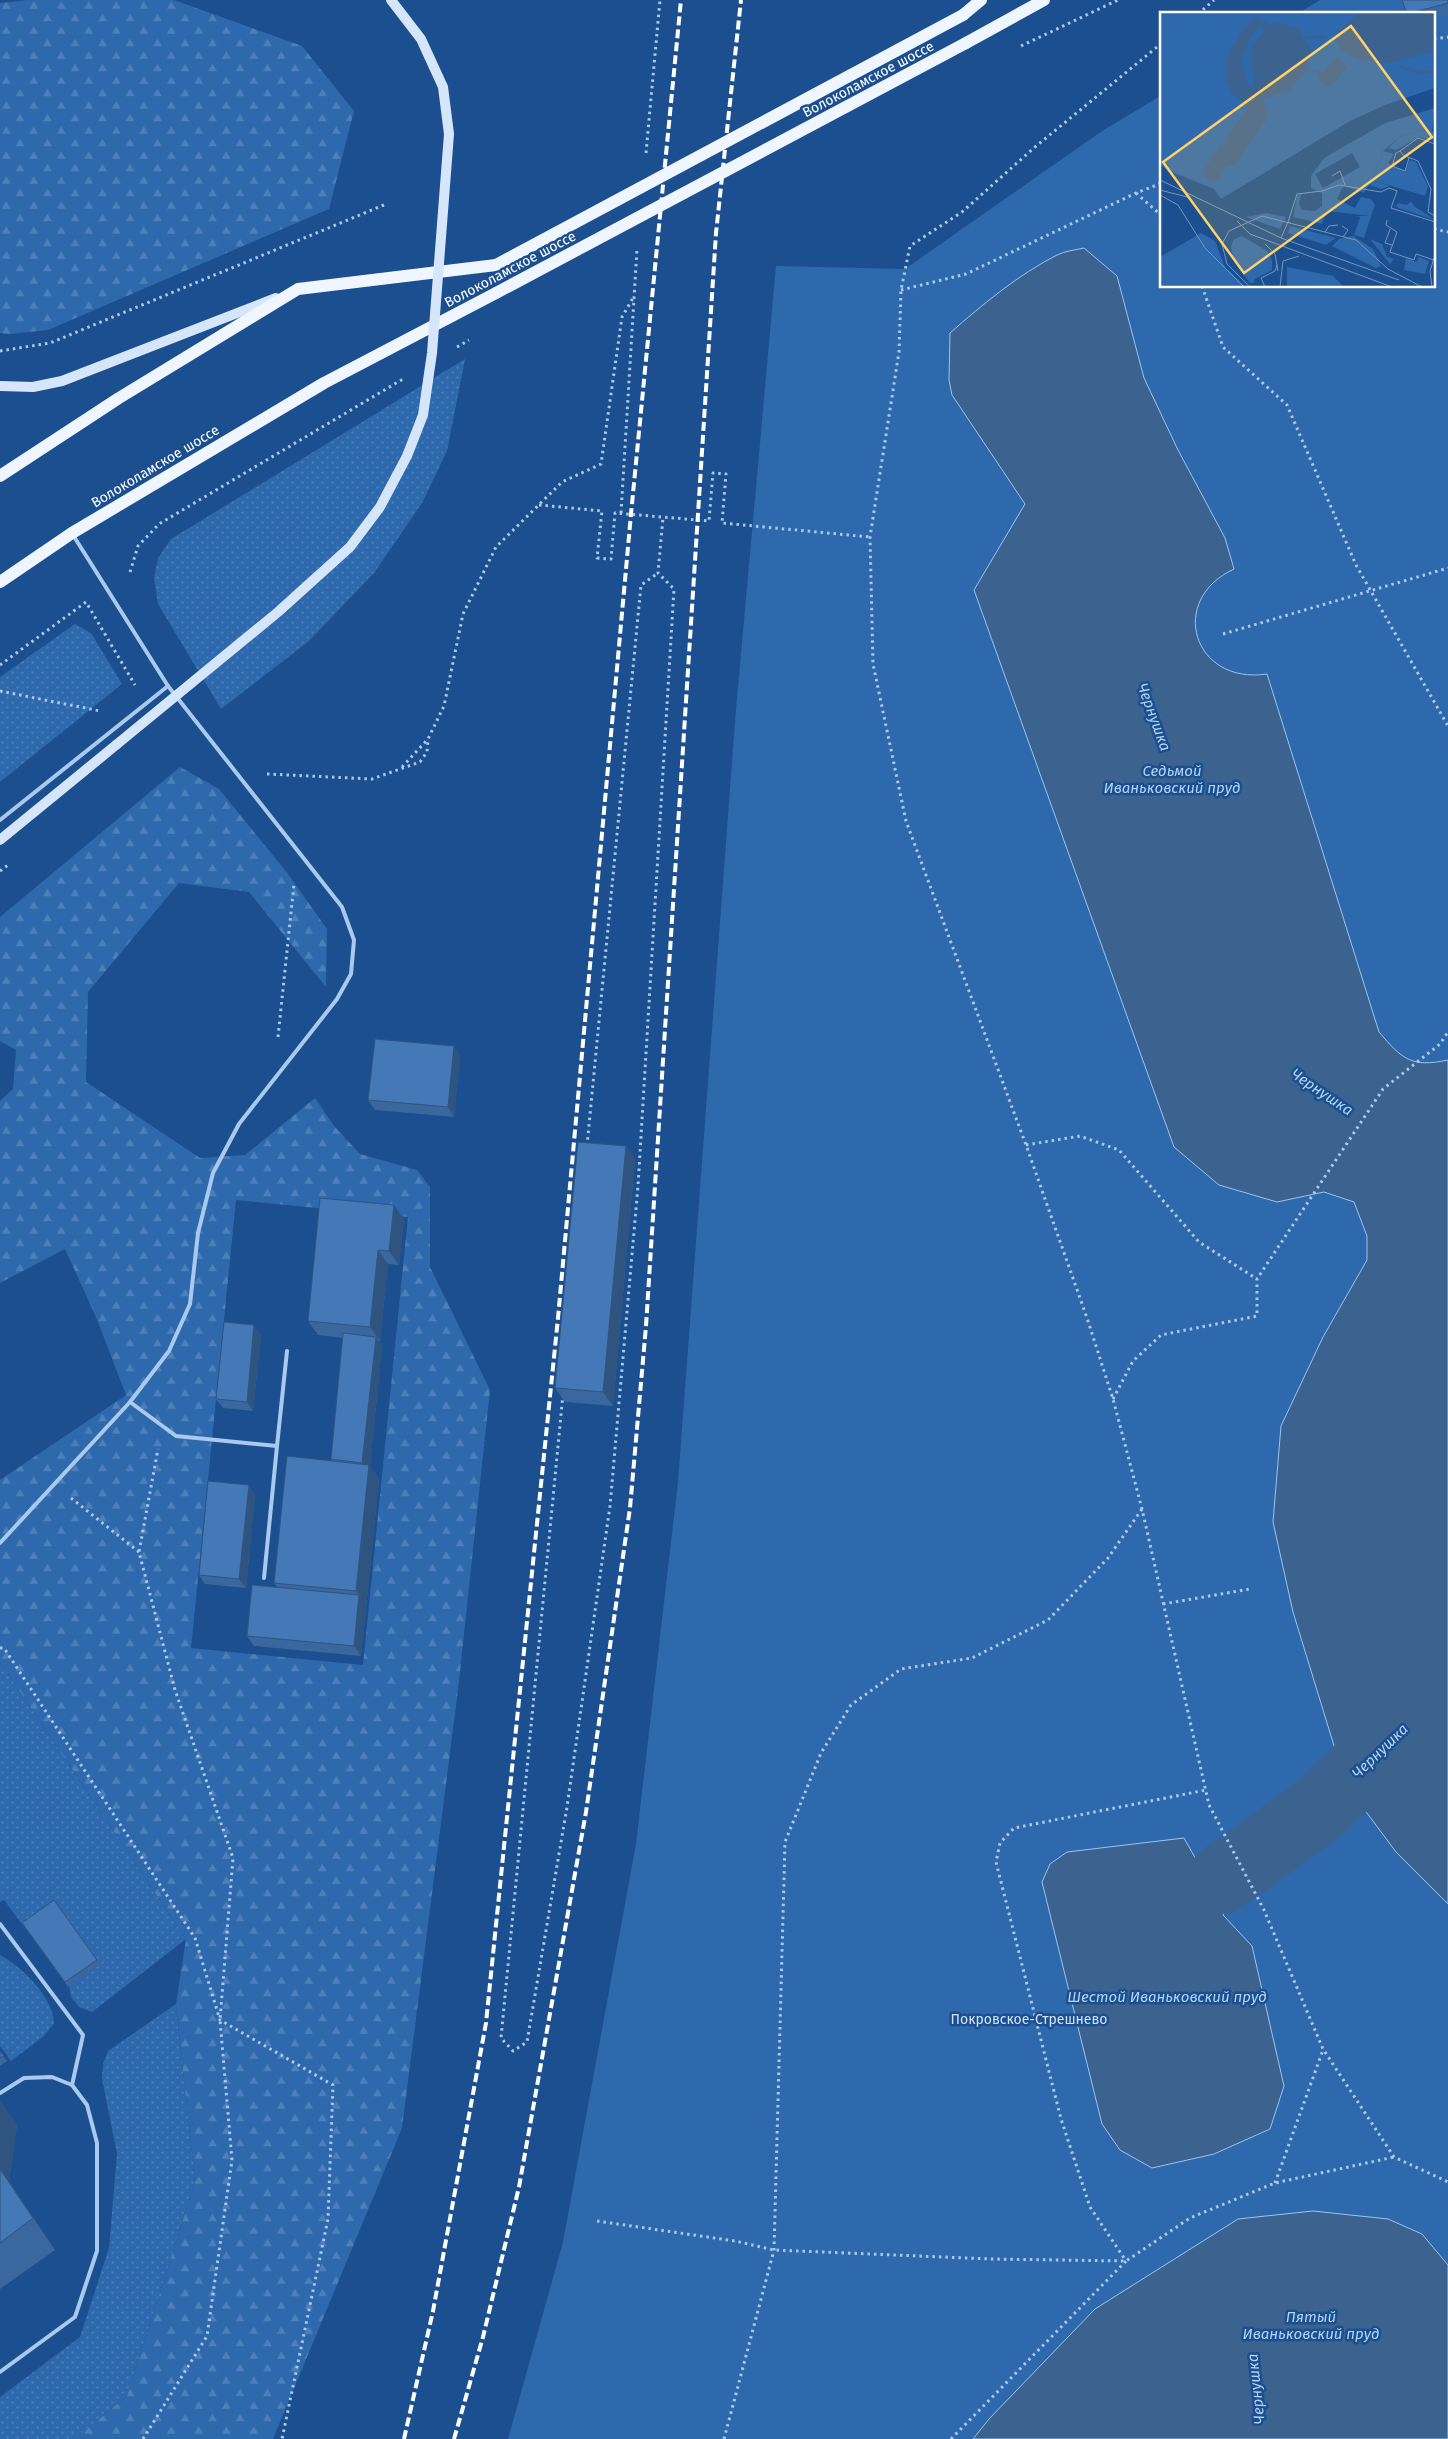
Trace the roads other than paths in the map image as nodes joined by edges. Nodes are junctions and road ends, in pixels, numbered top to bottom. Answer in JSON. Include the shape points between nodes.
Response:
{"nodes":[{"id":1,"x":391,"y":0,"type":"edge"},
{"id":2,"x":981,"y":0,"type":"edge"},
{"id":3,"x":1044,"y":0,"type":"edge"},
{"id":4,"x":298,"y":289,"type":"junction"},
{"id":5,"x":0,"y":386,"type":"edge"},
{"id":6,"x":0,"y":476,"type":"edge"},
{"id":7,"x":72,"y":533,"type":"junction"},
{"id":8,"x":0,"y":582,"type":"edge"},
{"id":9,"x":168,"y":686,"type":"junction"},
{"id":10,"x":0,"y":820,"type":"edge"},
{"id":11,"x":0,"y":840,"type":"edge"},
{"id":12,"x":287,"y":1351,"type":"dead end"},
{"id":13,"x":130,"y":1402,"type":"junction"},
{"id":14,"x":277,"y":1446,"type":"junction"},
{"id":15,"x":0,"y":1542,"type":"edge"},
{"id":16,"x":264,"y":1578,"type":"dead end"},
{"id":17,"x":0,"y":1924,"type":"edge"},
{"id":18,"x":72,"y":2085,"type":"junction"},
{"id":19,"x":0,"y":2093,"type":"edge"},
{"id":20,"x":0,"y":2372,"type":"edge"}],
"edges":[{"from":1,"to":11,"type":"main road","bridge":true,"via":[[421,39],[443,86],[449,134],[432,353],[423,415],[406,456],[380,507],[350,547],[278,612]]},
{"from":2,"to":4,"type":"main road","name":"Волоколамское шоссе","bridge":true,"via":[[964,15],[496,265]]},
{"from":3,"to":7,"type":"main road","name":"Волоколамское шоссе","bridge":true,"via":[[324,383]]},
{"from":4,"to":5,"type":"main road","via":[[62,381],[33,387]]},
{"from":4,"to":6,"type":"main road","name":"Волоколамское шоссе","via":[[119,398]]},
{"from":7,"to":8,"type":"main road","name":"Волоколамское шоссе"},
{"from":7,"to":9,"type":"lane"},
{"from":9,"to":10,"type":"lane"},
{"from":9,"to":13,"type":"lane","via":[[342,907],[354,940],[351,974],[337,999],[239,1124],[213,1173],[198,1233],[190,1304],[168,1351]]},
{"from":12,"to":14,"type":"lane"},
{"from":13,"to":14,"type":"lane","via":[[176,1436]]},
{"from":13,"to":15,"type":"lane"},
{"from":14,"to":16,"type":"lane"},
{"from":17,"to":18,"type":"lane","via":[[83,2035]]},
{"from":18,"to":19,"type":"lane","via":[[52,2077],[24,2078]]},
{"from":18,"to":20,"type":"lane","via":[[87,2105],[97,2143],[97,2250],[75,2317]]}]}
